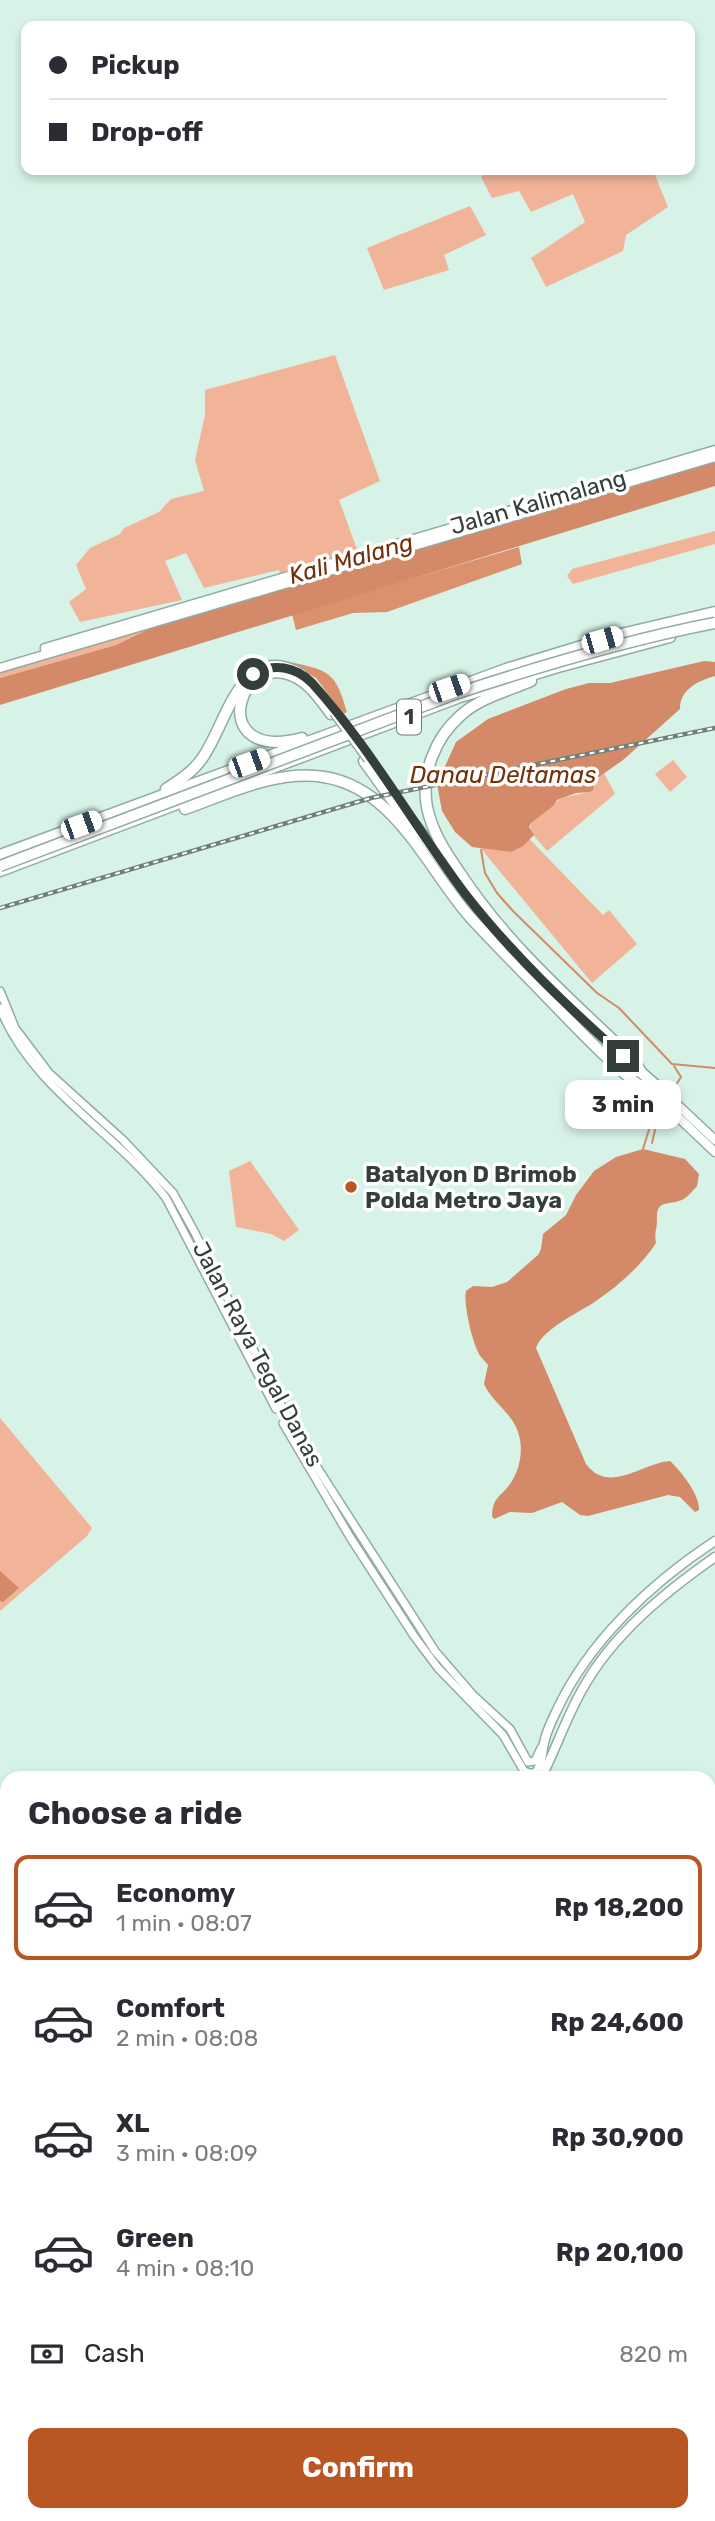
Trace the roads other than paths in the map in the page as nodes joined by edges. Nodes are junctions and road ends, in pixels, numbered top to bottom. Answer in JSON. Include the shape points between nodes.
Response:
{"nodes":[{"id":1,"x":715,"y":450,"type":"edge"},
{"id":2,"x":715,"y":457,"type":"edge"},
{"id":3,"x":715,"y":612,"type":"edge"},
{"id":4,"x":715,"y":623,"type":"edge"},
{"id":5,"x":46,"y":651,"type":"junction"},
{"id":6,"x":584,"y":660,"type":"junction"},
{"id":7,"x":0,"y":668,"type":"edge"},
{"id":8,"x":449,"y":688,"type":"junction"},
{"id":9,"x":333,"y":713,"type":"junction"},
{"id":10,"x":367,"y":760,"type":"junction"},
{"id":11,"x":131,"y":806,"type":"junction"},
{"id":12,"x":111,"y":830,"type":"junction"},
{"id":13,"x":0,"y":858,"type":"edge"},
{"id":14,"x":0,"y":869,"type":"edge"},
{"id":15,"x":441,"y":876,"type":"junction"},
{"id":16,"x":0,"y":991,"type":"edge"},
{"id":17,"x":0,"y":1008,"type":"edge"},
{"id":18,"x":641,"y":1072,"type":"junction"},
{"id":19,"x":664,"y":1098,"type":"junction"},
{"id":20,"x":715,"y":1140,"type":"edge"},
{"id":21,"x":715,"y":1152,"type":"edge"},
{"id":22,"x":285,"y":1421,"type":"junction"},
{"id":23,"x":715,"y":1541,"type":"edge"},
{"id":24,"x":715,"y":1556,"type":"edge"},
{"id":25,"x":427,"y":1648,"type":"junction"},
{"id":26,"x":544,"y":1743,"type":"junction"},
{"id":27,"x":553,"y":1750,"type":"junction"},
{"id":28,"x":528,"y":1762,"type":"junction"},
{"id":29,"x":532,"y":1771,"type":"edge"},
{"id":30,"x":533,"y":1771,"type":"edge"},
{"id":31,"x":536,"y":1771,"type":"edge"},
{"id":32,"x":538,"y":1771,"type":"edge"}],
"edges":[{"from":1,"to":5,"type":"main road","name":"Jalan Kalimalang"},
{"from":2,"to":5,"type":"main road","name":"Jalan Kalimalang"},
{"from":3,"to":8,"type":"highway","number":"1","via":[[583,645]]},
{"from":4,"to":6,"type":"highway","number":"1"},
{"from":4,"to":13,"type":"highway","number":"1","bridge":true,"via":[[618,642],[510,672]]},
{"from":4,"to":14,"type":"highway","number":"1","bridge":true,"via":[[607,648],[455,694]]},
{"from":5,"to":7,"type":"main road","name":"Jalan Kalimalang"},
{"from":6,"to":12,"type":"highway","number":"1","via":[[460,697]]},
{"from":6,"to":18,"type":"highway","via":[[484,700],[460,715],[433,753],[426,799],[443,848],[486,911]]},
{"from":8,"to":9,"type":"highway","via":[[279,742],[252,736],[239,708],[250,685],[267,675],[283,674],[308,685]]},
{"from":8,"to":11,"type":"highway","number":"1"},
{"from":9,"to":10,"type":"highway","bridge":true},
{"from":9,"to":11,"type":"highway","via":[[301,673],[285,668],[261,670],[236,690],[193,770]]},
{"from":10,"to":15,"type":"highway"},
{"from":10,"to":18,"type":"highway","via":[[468,897],[517,953]]},
{"from":11,"to":13,"type":"highway","number":"1"},
{"from":12,"to":14,"type":"highway","number":"1"},
{"from":12,"to":15,"type":"highway","via":[[150,822],[276,780],[325,777],[358,788],[386,809]]},
{"from":15,"to":19,"type":"highway","via":[[508,959],[576,1027],[633,1082]]},
{"from":16,"to":22,"type":"street","name":"Jalan Raya Tegal Danas","via":[[15,1028],[49,1073],[173,1193]]},
{"from":17,"to":22,"type":"street","name":"Jalan Raya Tegal Danas","via":[[10,1032],[43,1077],[166,1198]]},
{"from":18,"to":19,"type":"highway"},
{"from":19,"to":20,"type":"main road"},
{"from":19,"to":21,"type":"main road"},
{"from":22,"to":25,"type":"street","name":"Jalan Raya Tegal Danas"},
{"from":23,"to":26,"type":"main road","via":[[654,1588],[593,1651],[570,1685]]},
{"from":24,"to":27,"type":"main road","via":[[663,1597],[606,1654],[582,1690]]},
{"from":25,"to":28,"type":"street","name":"Jalan Raya Tegal Danas","via":[[509,1729]]},
{"from":25,"to":29,"type":"street","name":"Jalan Raya Tegal Danas"},
{"from":26,"to":27,"type":"main road","via":[[547,1750]]},
{"from":26,"to":28,"type":"street"},
{"from":26,"to":31,"type":"main road"},
{"from":27,"to":32,"type":"main road"},
{"from":28,"to":30,"type":"street","name":"Jalan Raya Tegal Danas"}]}
